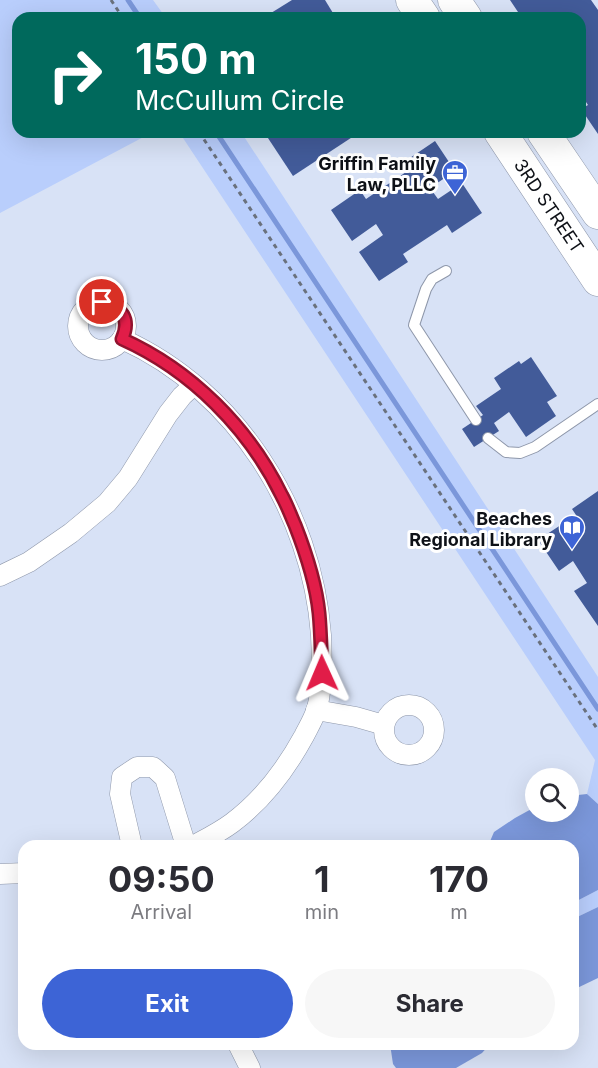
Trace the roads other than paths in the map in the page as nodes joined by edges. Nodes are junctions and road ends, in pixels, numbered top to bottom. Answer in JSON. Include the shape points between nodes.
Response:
{"nodes":[{"id":1,"x":504,"y":138,"type":"edge"},
{"id":2,"x":547,"y":138,"type":"edge"},
{"id":3,"x":595,"y":203,"type":"edge"},
{"id":4,"x":559,"y":221,"type":"junction"},
{"id":5,"x":446,"y":271,"type":"dead end"},
{"id":6,"x":598,"y":280,"type":"edge"},
{"id":7,"x":122,"y":339,"type":"dead end"},
{"id":8,"x":194,"y":385,"type":"junction"},
{"id":9,"x":598,"y":405,"type":"edge"},
{"id":10,"x":476,"y":420,"type":"dead end"},
{"id":11,"x":488,"y":438,"type":"dead end"},
{"id":12,"x":0,"y":576,"type":"edge"},
{"id":13,"x":316,"y":710,"type":"junction"},
{"id":14,"x":384,"y":725,"type":"dead end"},
{"id":15,"x":131,"y":840,"type":"edge"},
{"id":16,"x":184,"y":840,"type":"edge"},
{"id":17,"x":203,"y":840,"type":"edge"},
{"id":18,"x":18,"y":873,"type":"edge"},
{"id":19,"x":0,"y":874,"type":"edge"},
{"id":20,"x":241,"y":1050,"type":"edge"},
{"id":21,"x":250,"y":1068,"type":"edge"}],
"edges":[{"from":1,"to":4,"type":"main road","name":"3RD STREET"},
{"from":2,"to":3,"type":"main road","name":"3RD STREET"},
{"from":3,"to":4,"type":"street"},
{"from":4,"to":6,"type":"main road","name":"3RD STREET"},
{"from":5,"to":10,"type":"lane","via":[[432,279],[426,289],[414,325]]},
{"from":7,"to":8,"type":"street","via":[[174,368]]},
{"from":8,"to":12,"type":"street","via":[[168,414],[128,478],[106,502],[30,562]]},
{"from":8,"to":13,"type":"street","via":[[227,415],[265,465],[305,549],[320,622],[322,673]]},
{"from":9,"to":11,"type":"lane","via":[[520,453],[506,452]]},
{"from":13,"to":14,"type":"street"},
{"from":13,"to":17,"type":"street","via":[[290,762],[257,802]]},
{"from":15,"to":16,"type":"street","via":[[120,794],[122,777],[137,767],[153,767],[165,778]]},
{"from":18,"to":19,"type":"street"},
{"from":20,"to":21,"type":"street"}]}
